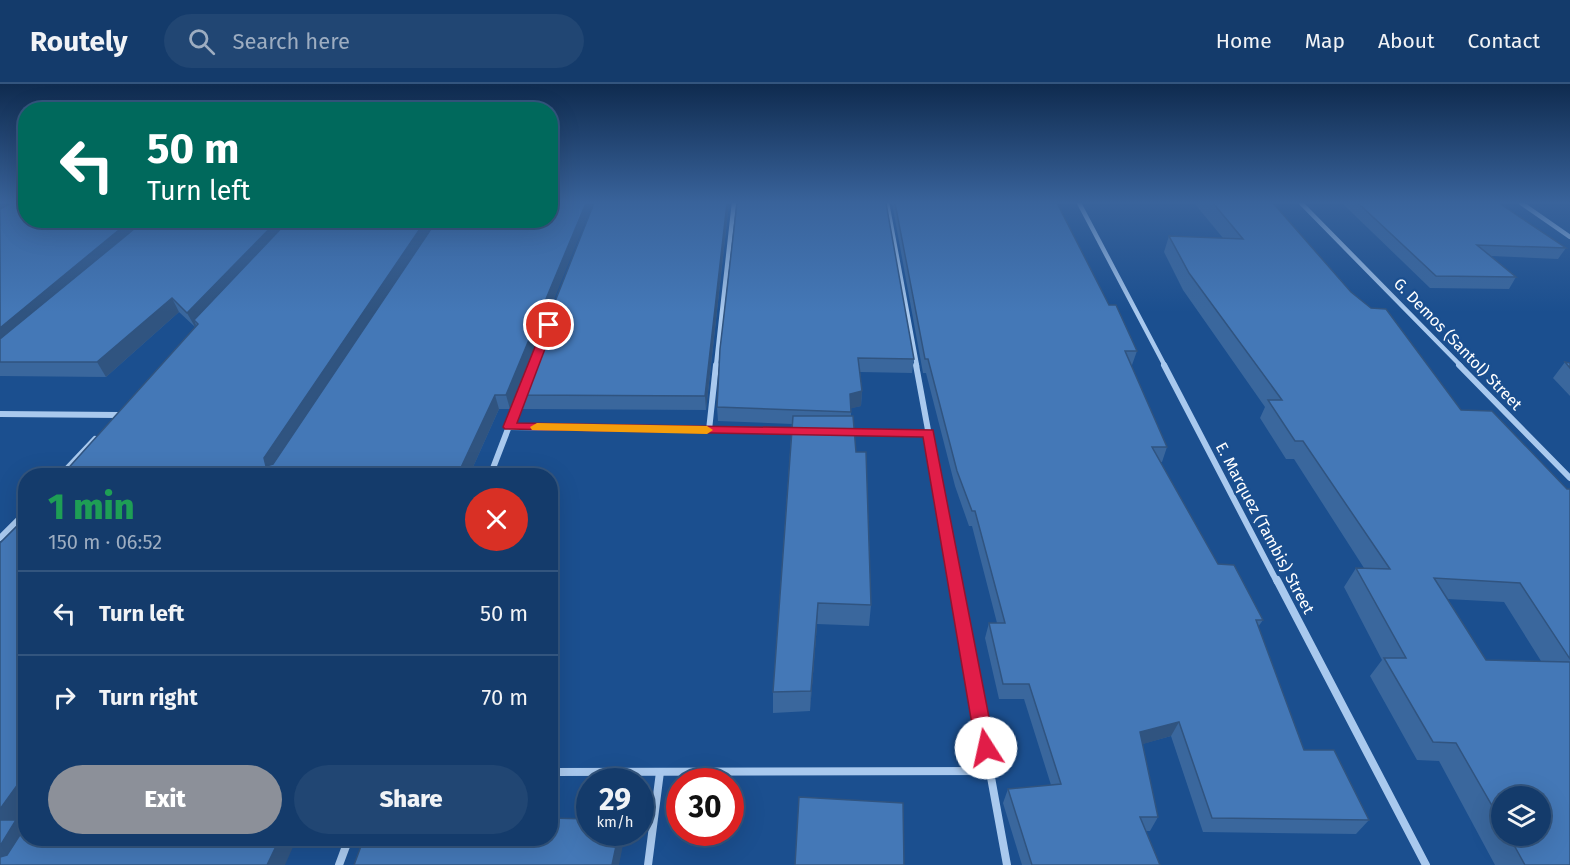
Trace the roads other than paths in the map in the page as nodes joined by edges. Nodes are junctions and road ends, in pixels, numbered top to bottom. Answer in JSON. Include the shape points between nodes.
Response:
{"nodes":[{"id":1,"x":730,"y":239,"type":"edge"},
{"id":2,"x":893,"y":239,"type":"edge"},
{"id":3,"x":1098,"y":239,"type":"edge"},
{"id":4,"x":1337,"y":239,"type":"edge"},
{"id":5,"x":526,"y":384,"type":"edge"},
{"id":6,"x":126,"y":406,"type":"edge"},
{"id":7,"x":0,"y":414,"type":"edge"},
{"id":8,"x":118,"y":415,"type":"junction"},
{"id":9,"x":109,"y":423,"type":"edge"},
{"id":10,"x":509,"y":427,"type":"junction"},
{"id":11,"x":709,"y":430,"type":"junction"},
{"id":12,"x":813,"y":431,"type":"edge"},
{"id":13,"x":101,"y":432,"type":"edge"},
{"id":14,"x":836,"y":432,"type":"edge"},
{"id":15,"x":928,"y":433,"type":"junction"},
{"id":16,"x":67,"y":468,"type":"edge"},
{"id":17,"x":493,"y":468,"type":"edge"},
{"id":18,"x":1570,"y":478,"type":"edge"},
{"id":19,"x":18,"y":520,"type":"edge"},
{"id":20,"x":0,"y":538,"type":"edge"},
{"id":21,"x":990,"y":771,"type":"junction"},
{"id":22,"x":558,"y":772,"type":"edge"},
{"id":23,"x":660,"y":772,"type":"junction"},
{"id":24,"x":346,"y":846,"type":"edge"},
{"id":25,"x":339,"y":865,"type":"edge"},
{"id":26,"x":648,"y":865,"type":"edge"},
{"id":27,"x":1007,"y":865,"type":"edge"},
{"id":28,"x":1426,"y":865,"type":"edge"}],
"edges":[{"from":1,"to":11,"type":"street"},
{"from":2,"to":15,"type":"street"},
{"from":3,"to":28,"type":"street","name":"E. Marquez (Tambis) Street"},
{"from":4,"to":18,"type":"street","name":"G. Demos (Santol) Street"},
{"from":5,"to":10,"type":"street"},
{"from":6,"to":8,"type":"street"},
{"from":7,"to":8,"type":"street"},
{"from":8,"to":9,"type":"street"},
{"from":10,"to":11,"type":"street"},
{"from":10,"to":17,"type":"street"},
{"from":11,"to":12,"type":"street"},
{"from":13,"to":16,"type":"street"},
{"from":14,"to":15,"type":"street"},
{"from":15,"to":21,"type":"street"},
{"from":19,"to":20,"type":"street"},
{"from":21,"to":23,"type":"street"},
{"from":21,"to":27,"type":"street"},
{"from":22,"to":23,"type":"street"},
{"from":23,"to":26,"type":"street"},
{"from":24,"to":25,"type":"street"}]}
